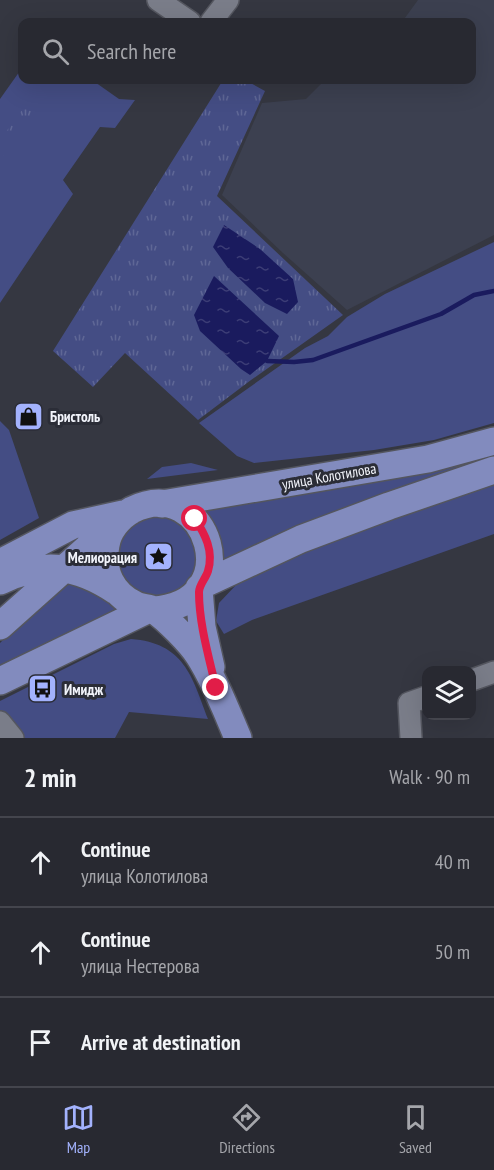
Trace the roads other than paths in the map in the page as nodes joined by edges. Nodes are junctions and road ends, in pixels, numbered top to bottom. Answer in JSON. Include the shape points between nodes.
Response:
{"nodes":[{"id":1,"x":158,"y":0,"type":"edge"},
{"id":2,"x":228,"y":0,"type":"edge"},
{"id":3,"x":184,"y":18,"type":"edge"},
{"id":4,"x":214,"y":18,"type":"edge"},
{"id":5,"x":494,"y":441,"type":"edge"},
{"id":6,"x":494,"y":470,"type":"edge"},
{"id":7,"x":162,"y":504,"type":"junction"},
{"id":8,"x":121,"y":518,"type":"junction"},
{"id":9,"x":0,"y":563,"type":"edge"},
{"id":10,"x":64,"y":568,"type":"junction"},
{"id":11,"x":0,"y":581,"type":"edge"},
{"id":12,"x":201,"y":587,"type":"junction"},
{"id":13,"x":116,"y":591,"type":"junction"},
{"id":14,"x":151,"y":609,"type":"junction"},
{"id":15,"x":0,"y":626,"type":"edge"},
{"id":16,"x":494,"y":672,"type":"edge"},
{"id":17,"x":476,"y":678,"type":"edge"},
{"id":18,"x":0,"y":681,"type":"edge"},
{"id":19,"x":216,"y":688,"type":"junction"},
{"id":20,"x":422,"y":698,"type":"edge"},
{"id":21,"x":0,"y":722,"type":"edge"},
{"id":22,"x":13,"y":738,"type":"edge"},
{"id":23,"x":238,"y":738,"type":"edge"},
{"id":24,"x":411,"y":738,"type":"edge"}],
"edges":[{"from":1,"to":3,"type":"street"},
{"from":2,"to":4,"type":"street"},
{"from":5,"to":7,"type":"main road","name":"улица Колотилова","via":[[428,459]]},
{"from":6,"to":12,"type":"main road","via":[[301,539]]},
{"from":7,"to":8,"type":"main road","name":"улица Колотилова","via":[[145,505]]},
{"from":7,"to":12,"type":"main road","via":[[180,508],[205,533],[210,550],[209,569]]},
{"from":8,"to":9,"type":"main road","via":[[73,525]]},
{"from":8,"to":10,"type":"main road","name":"улица Колотилова"},
{"from":8,"to":13,"type":"main road","via":[[107,539],[104,557],[107,575]]},
{"from":10,"to":11,"type":"main road","via":[[36,568]]},
{"from":10,"to":13,"type":"main road","via":[[99,580]]},
{"from":10,"to":15,"type":"main road","name":"улица Колотилова"},
{"from":12,"to":14,"type":"main road","via":[[181,604]]},
{"from":12,"to":19,"type":"main road","via":[[202,627]]},
{"from":13,"to":14,"type":"main road"},
{"from":14,"to":18,"type":"main road"},
{"from":14,"to":19,"type":"main road","via":[[186,639]]},
{"from":16,"to":17,"type":"street"},
{"from":19,"to":23,"type":"main road"},
{"from":20,"to":24,"type":"street","via":[[409,703]]},
{"from":21,"to":22,"type":"street"}]}
